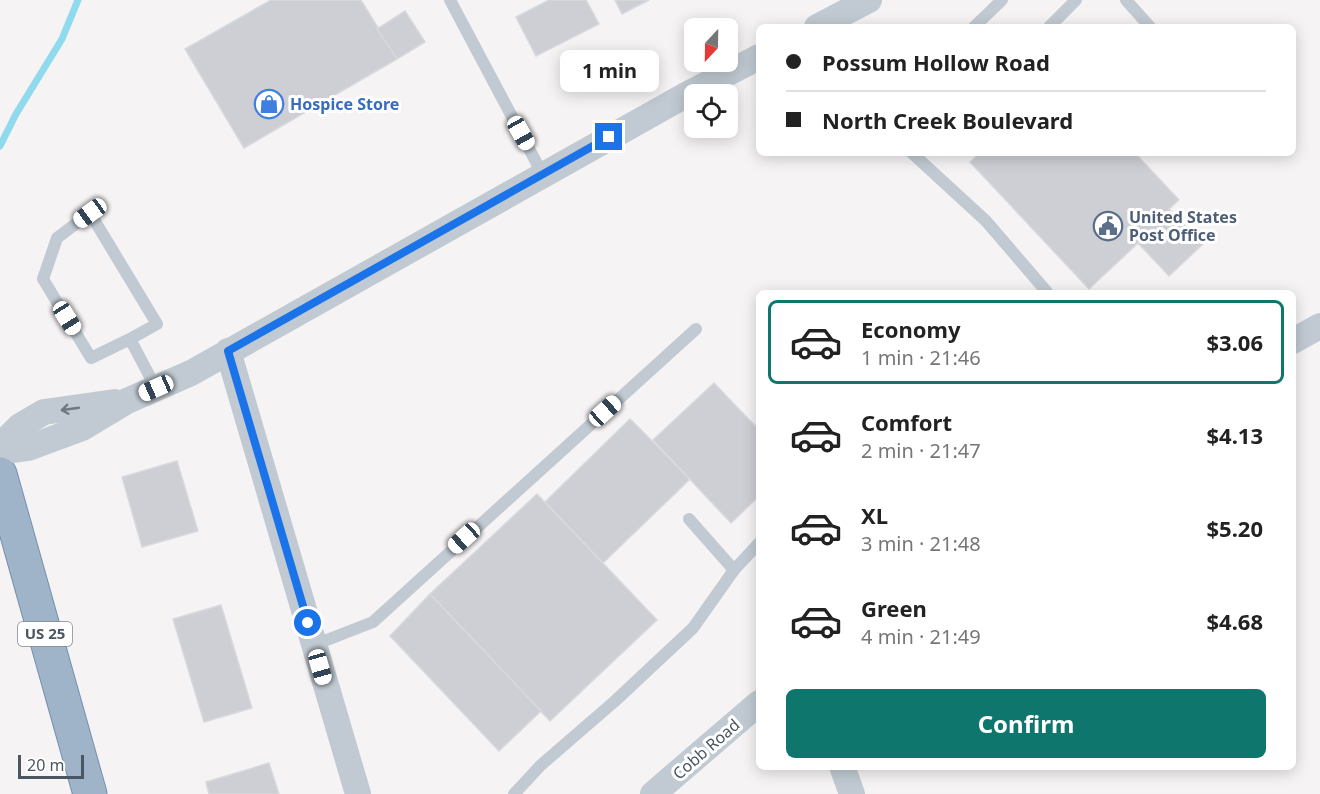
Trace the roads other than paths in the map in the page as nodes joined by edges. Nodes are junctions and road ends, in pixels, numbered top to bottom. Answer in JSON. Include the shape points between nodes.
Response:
{"nodes":[{"id":1,"x":450,"y":0,"type":"edge"},
{"id":2,"x":869,"y":0,"type":"edge"},
{"id":3,"x":1002,"y":0,"type":"edge"},
{"id":4,"x":1126,"y":0,"type":"edge"},
{"id":5,"x":1069,"y":3,"type":"edge"},
{"id":6,"x":825,"y":24,"type":"edge"},
{"id":7,"x":977,"y":24,"type":"edge"},
{"id":8,"x":1052,"y":24,"type":"edge"},
{"id":9,"x":1147,"y":24,"type":"edge"},
{"id":10,"x":756,"y":59,"type":"edge"},
{"id":11,"x":915,"y":156,"type":"edge"},
{"id":12,"x":543,"y":175,"type":"junction"},
{"id":13,"x":1045,"y":290,"type":"edge"},
{"id":14,"x":1320,"y":326,"type":"edge"},
{"id":15,"x":696,"y":329,"type":"dead end"},
{"id":16,"x":130,"y":339,"type":"junction"},
{"id":17,"x":1296,"y":339,"type":"edge"},
{"id":18,"x":228,"y":351,"type":"junction"},
{"id":19,"x":156,"y":388,"type":"junction"},
{"id":20,"x":128,"y":400,"type":"junction"},
{"id":21,"x":0,"y":446,"type":"edge"},
{"id":22,"x":0,"y":452,"type":"edge"},
{"id":23,"x":0,"y":474,"type":"edge"},
{"id":24,"x":689,"y":519,"type":"dead end"},
{"id":25,"x":756,"y":546,"type":"edge"},
{"id":26,"x":734,"y":570,"type":"junction"},
{"id":27,"x":314,"y":645,"type":"junction"},
{"id":28,"x":756,"y":706,"type":"edge"},
{"id":29,"x":843,"y":770,"type":"edge"},
{"id":30,"x":90,"y":794,"type":"edge"},
{"id":31,"x":358,"y":794,"type":"edge"},
{"id":32,"x":514,"y":794,"type":"edge"},
{"id":33,"x":653,"y":794,"type":"edge"},
{"id":34,"x":852,"y":794,"type":"edge"}],
"edges":[{"from":1,"to":12,"type":"lane"},
{"from":2,"to":6,"type":"street"},
{"from":3,"to":7,"type":"lane"},
{"from":4,"to":9,"type":"lane"},
{"from":5,"to":8,"type":"lane"},
{"from":10,"to":12,"type":"street"},
{"from":11,"to":13,"type":"lane","via":[[986,221]]},
{"from":12,"to":18,"type":"street"},
{"from":14,"to":17,"type":"street"},
{"from":15,"to":27,"type":"lane","via":[[372,622]]},
{"from":16,"to":16,"type":"lane","via":[[157,324],[90,213],[57,238],[43,279],[91,358]]},
{"from":16,"to":19,"type":"lane"},
{"from":18,"to":19,"type":"street"},
{"from":18,"to":27,"type":"street"},
{"from":19,"to":20,"type":"street"},
{"from":20,"to":21,"type":"street","one_way":true,"via":[[44,412],[20,426]]},
{"from":20,"to":22,"type":"street","via":[[81,428],[28,448]]},
{"from":23,"to":30,"type":"highway","number":"US 25"},
{"from":24,"to":26,"type":"lane"},
{"from":25,"to":26,"type":"lane"},
{"from":26,"to":32,"type":"lane","via":[[693,628]]},
{"from":27,"to":31,"type":"street"},
{"from":28,"to":33,"type":"street","name":"Cobb Road"},
{"from":29,"to":34,"type":"street"}]}
